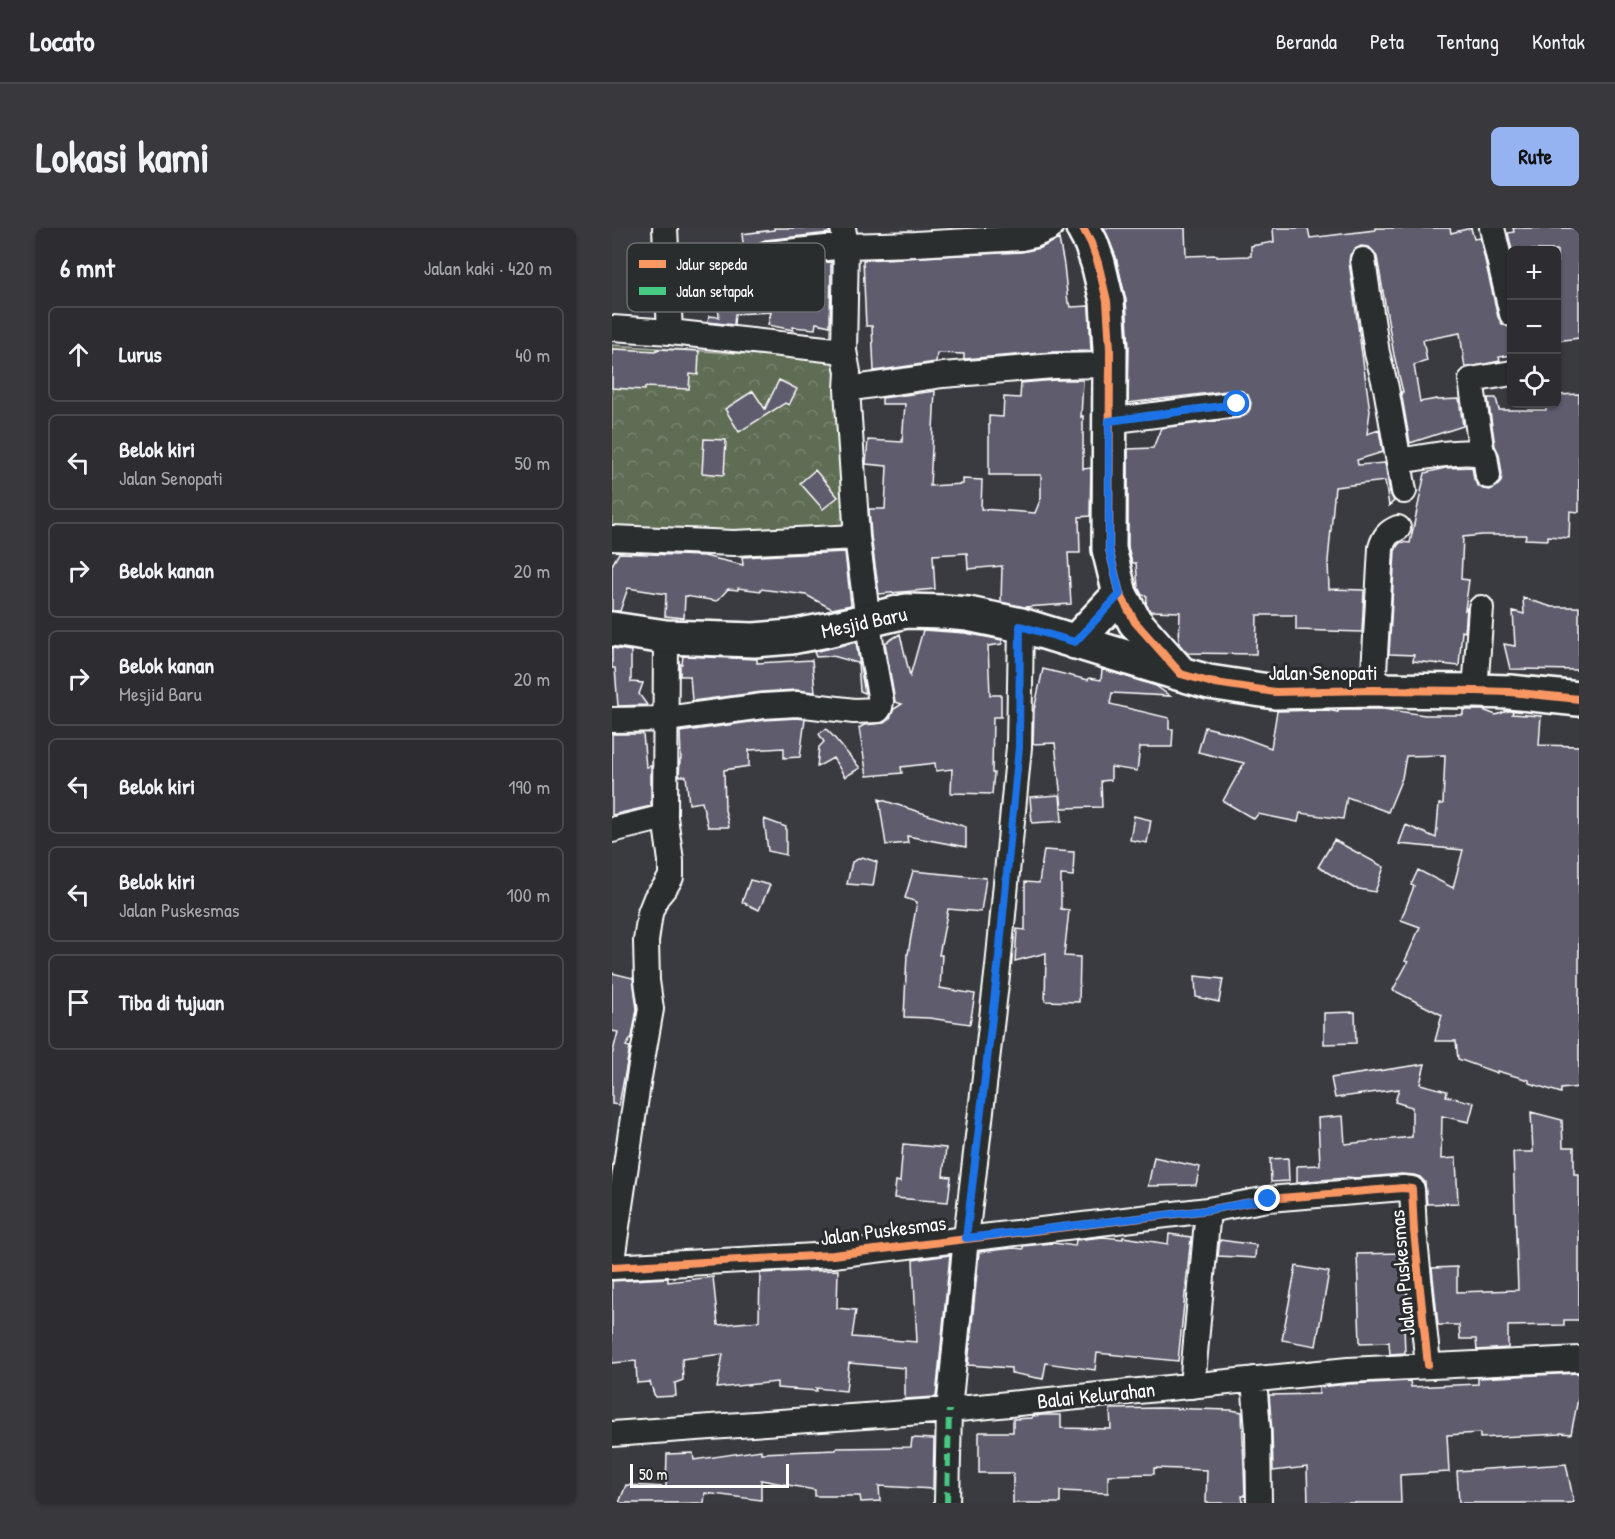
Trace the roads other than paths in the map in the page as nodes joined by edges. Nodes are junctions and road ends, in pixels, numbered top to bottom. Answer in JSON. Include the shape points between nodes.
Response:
{"nodes":[{"id":1,"x":665,"y":228,"type":"edge"},
{"id":2,"x":1050,"y":228,"type":"edge"},
{"id":3,"x":1083,"y":228,"type":"edge"},
{"id":4,"x":1492,"y":228,"type":"edge"},
{"id":5,"x":844,"y":237,"type":"edge"},
{"id":6,"x":666,"y":243,"type":"edge"},
{"id":7,"x":817,"y":243,"type":"edge"},
{"id":8,"x":1363,"y":260,"type":"dead end"},
{"id":9,"x":1509,"y":300,"type":"edge"},
{"id":10,"x":669,"y":312,"type":"edge"},
{"id":11,"x":612,"y":328,"type":"edge"},
{"id":12,"x":670,"y":332,"type":"junction"},
{"id":13,"x":844,"y":351,"type":"junction"},
{"id":14,"x":1109,"y":365,"type":"junction"},
{"id":15,"x":1507,"y":374,"type":"edge"},
{"id":16,"x":848,"y":389,"type":"junction"},
{"id":17,"x":1237,"y":404,"type":"dead end"},
{"id":18,"x":1109,"y":421,"type":"junction"},
{"id":19,"x":1400,"y":461,"type":"junction"},
{"id":20,"x":1404,"y":490,"type":"dead end"},
{"id":21,"x":1398,"y":528,"type":"dead end"},
{"id":22,"x":857,"y":537,"type":"junction"},
{"id":23,"x":612,"y":538,"type":"edge"},
{"id":24,"x":1120,"y":594,"type":"junction"},
{"id":25,"x":1481,"y":608,"type":"dead end"},
{"id":26,"x":868,"y":621,"type":"junction"},
{"id":27,"x":1020,"y":626,"type":"junction"},
{"id":28,"x":612,"y":628,"type":"edge"},
{"id":29,"x":666,"y":637,"type":"junction"},
{"id":30,"x":1075,"y":642,"type":"junction"},
{"id":31,"x":1180,"y":674,"type":"junction"},
{"id":32,"x":1373,"y":690,"type":"junction"},
{"id":33,"x":1475,"y":691,"type":"junction"},
{"id":34,"x":1579,"y":699,"type":"edge"},
{"id":35,"x":666,"y":719,"type":"junction"},
{"id":36,"x":612,"y":720,"type":"edge"},
{"id":37,"x":665,"y":817,"type":"junction"},
{"id":38,"x":612,"y":830,"type":"edge"},
{"id":39,"x":1208,"y":1210,"type":"junction"},
{"id":40,"x":966,"y":1238,"type":"junction"},
{"id":41,"x":612,"y":1260,"type":"edge"},
{"id":42,"x":612,"y":1267,"type":"edge"},
{"id":43,"x":1579,"y":1359,"type":"edge"},
{"id":44,"x":1428,"y":1365,"type":"junction"},
{"id":45,"x":1254,"y":1379,"type":"junction"},
{"id":46,"x":1192,"y":1386,"type":"junction"},
{"id":47,"x":949,"y":1410,"type":"junction"},
{"id":48,"x":612,"y":1434,"type":"edge"},
{"id":49,"x":947,"y":1503,"type":"edge"},
{"id":50,"x":1258,"y":1503,"type":"edge"}],
"edges":[{"from":1,"to":6,"type":"street"},
{"from":2,"to":5,"type":"street","via":[[1021,238],[915,244]]},
{"from":3,"to":14,"type":"main road","via":[[1098,262],[1107,301]]},
{"from":4,"to":9,"type":"street"},
{"from":5,"to":7,"type":"street"},
{"from":5,"to":13,"type":"street"},
{"from":8,"to":19,"type":"street","via":[[1377,353]]},
{"from":10,"to":12,"type":"street"},
{"from":11,"to":12,"type":"street"},
{"from":12,"to":13,"type":"street"},
{"from":13,"to":16,"type":"street"},
{"from":14,"to":16,"type":"street","via":[[943,375]]},
{"from":14,"to":18,"type":"main road"},
{"from":15,"to":19,"type":"street","via":[[1471,380],[1485,465],[1461,453]]},
{"from":16,"to":22,"type":"street"},
{"from":17,"to":18,"type":"street"},
{"from":18,"to":24,"type":"main road","via":[[1109,549]]},
{"from":19,"to":20,"type":"street"},
{"from":21,"to":32,"type":"street","via":[[1387,534],[1381,548]]},
{"from":22,"to":23,"type":"street","via":[[734,543]]},
{"from":22,"to":26,"type":"street"},
{"from":24,"to":30,"type":"main road"},
{"from":24,"to":31,"type":"main road","via":[[1135,622]]},
{"from":25,"to":33,"type":"street"},
{"from":26,"to":27,"type":"main road","name":"Mesjid Baru","via":[[906,611],[968,614]]},
{"from":26,"to":29,"type":"main road","name":"Mesjid Baru","via":[[791,637],[754,640]]},
{"from":26,"to":35,"type":"street","via":[[881,701],[878,710],[797,704]]},
{"from":27,"to":30,"type":"main road","name":"Mesjid Baru"},
{"from":27,"to":40,"type":"street","via":[[1019,747]]},
{"from":28,"to":29,"type":"main road","name":"Mesjid Baru"},
{"from":29,"to":35,"type":"street"},
{"from":30,"to":31,"type":"main road","name":"Mesjid Baru"},
{"from":31,"to":32,"type":"main road","name":"Jalan Senopati","via":[[1275,693]]},
{"from":32,"to":33,"type":"main road","name":"Jalan Senopati"},
{"from":33,"to":34,"type":"main road","name":"Jalan Senopati"},
{"from":35,"to":36,"type":"street"},
{"from":35,"to":37,"type":"street"},
{"from":37,"to":38,"type":"street"},
{"from":37,"to":41,"type":"street","via":[[671,878],[650,913],[646,941],[651,1009]]},
{"from":39,"to":40,"type":"street","name":"Jalan Puskesmas"},
{"from":39,"to":44,"type":"street","name":"Jalan Puskesmas","via":[[1268,1199],[1390,1188],[1412,1190]]},
{"from":39,"to":46,"type":"street"},
{"from":40,"to":42,"type":"street","name":"Jalan Puskesmas","via":[[833,1255]]},
{"from":40,"to":47,"type":"street"},
{"from":43,"to":44,"type":"street","name":"Balai Kelurahan"},
{"from":44,"to":45,"type":"street","name":"Balai Kelurahan"},
{"from":45,"to":46,"type":"street","name":"Balai Kelurahan"},
{"from":45,"to":50,"type":"street"},
{"from":46,"to":47,"type":"street","name":"Balai Kelurahan"},
{"from":47,"to":48,"type":"street","name":"Balai Kelurahan"},
{"from":47,"to":49,"type":"street"}]}
